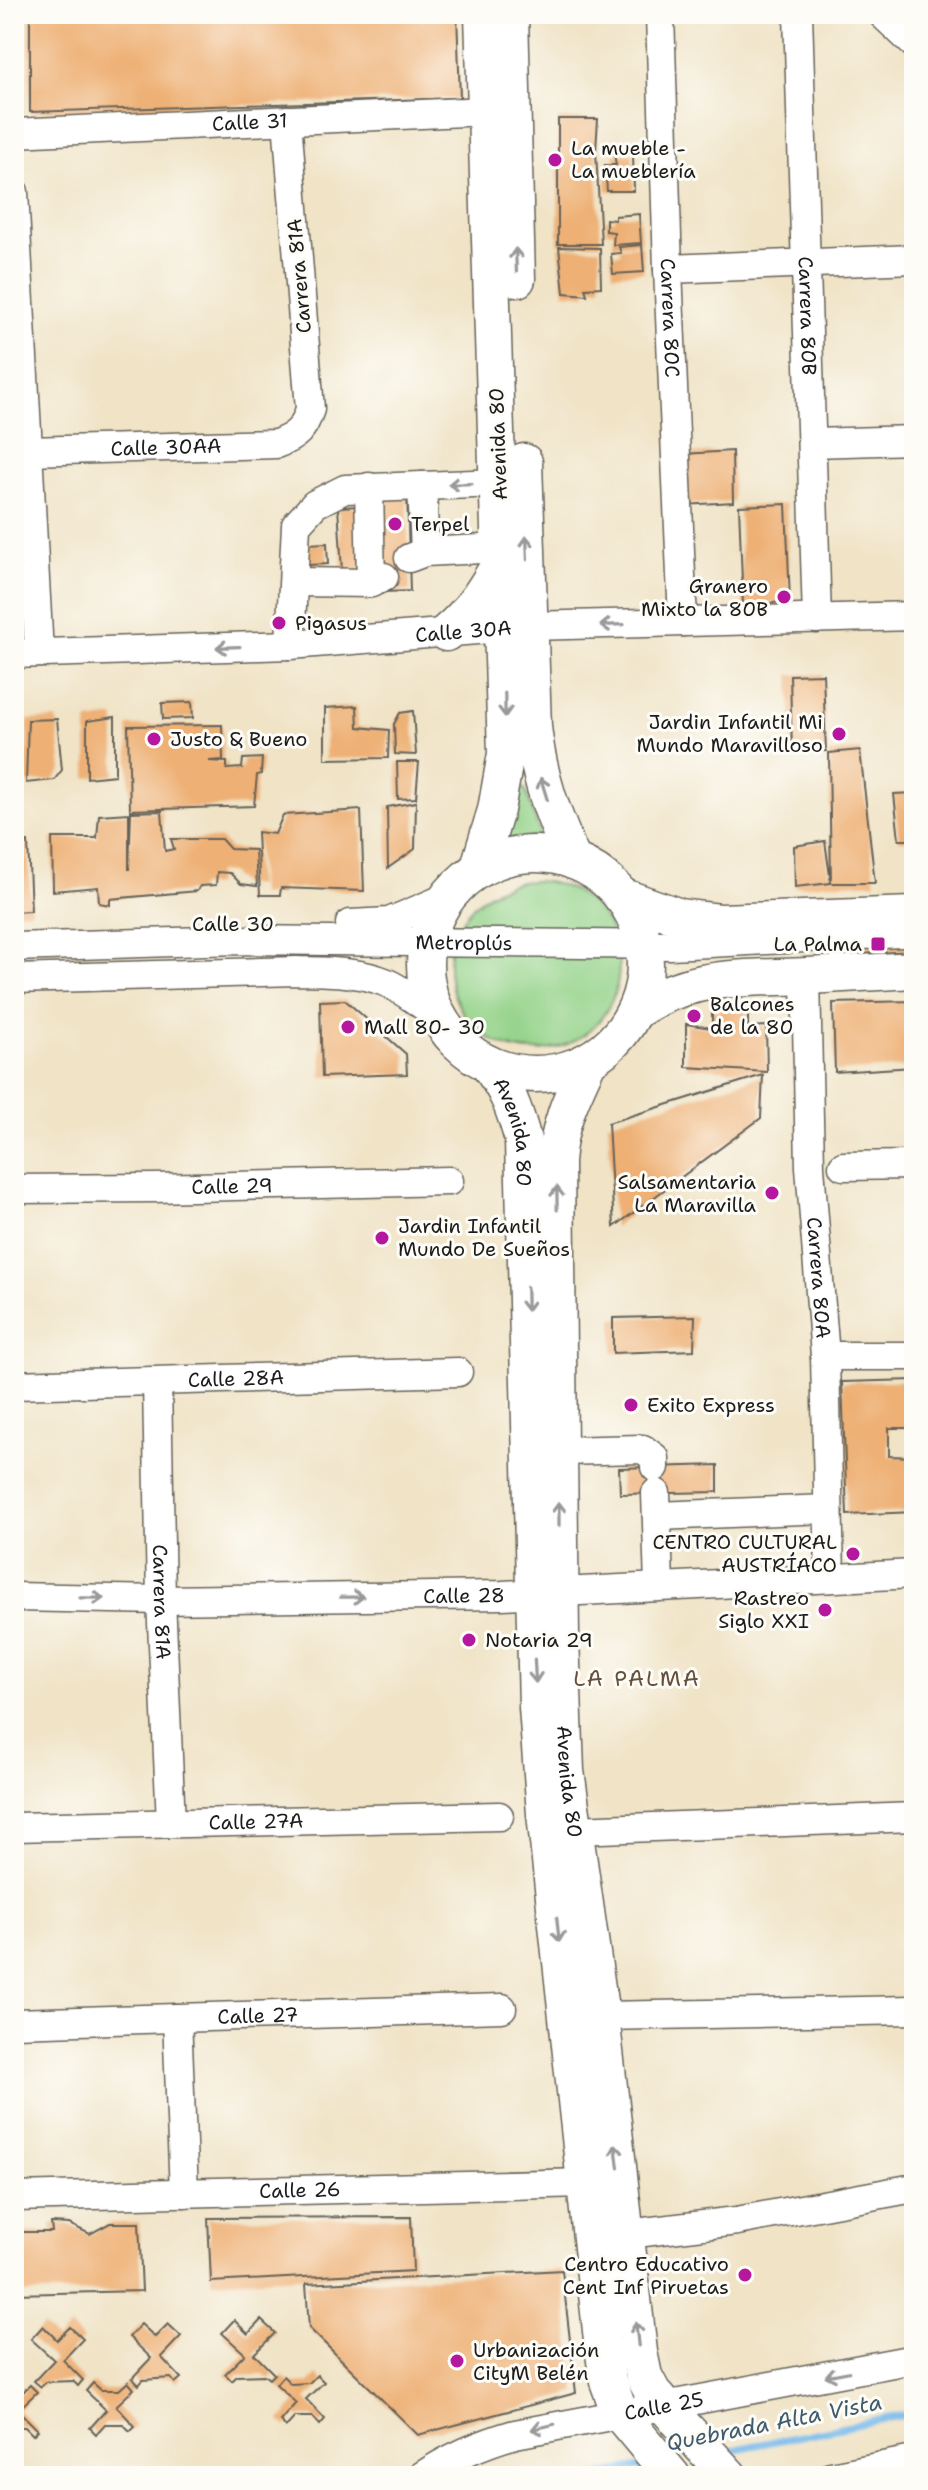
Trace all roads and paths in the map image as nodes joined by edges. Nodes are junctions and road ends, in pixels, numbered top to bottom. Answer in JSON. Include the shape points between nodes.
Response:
{"nodes":[{"id":1,"x":483,"y":14,"type":"edge"},
{"id":2,"x":510,"y":14,"type":"edge"},
{"id":3,"x":660,"y":14,"type":"edge"},
{"id":4,"x":798,"y":14,"type":"edge"},
{"id":5,"x":882,"y":14,"type":"edge"},
{"id":6,"x":914,"y":44,"type":"edge"},
{"id":7,"x":486,"y":111,"type":"junction"},
{"id":8,"x":287,"y":120,"type":"junction"},
{"id":9,"x":14,"y":133,"type":"edge"},
{"id":10,"x":14,"y":192,"type":"edge"},
{"id":11,"x":914,"y":259,"type":"edge"},
{"id":12,"x":806,"y":264,"type":"junction"},
{"id":13,"x":668,"y":269,"type":"junction"},
{"id":14,"x":300,"y":431,"type":"joint"},
{"id":15,"x":914,"y":440,"type":"edge"},
{"id":16,"x":812,"y":443,"type":"junction"},
{"id":17,"x":28,"y":451,"type":"junction"},
{"id":18,"x":499,"y":483,"type":"junction"},
{"id":19,"x":422,"y":486,"type":"junction"},
{"id":20,"x":369,"y":487,"type":"junction"},
{"id":21,"x":501,"y":554,"type":"junction"},
{"id":22,"x":294,"y":582,"type":"junction"},
{"id":23,"x":914,"y":616,"type":"edge"},
{"id":24,"x":817,"y":619,"type":"junction"},
{"id":25,"x":683,"y":622,"type":"junction"},
{"id":26,"x":516,"y":626,"type":"junction"},
{"id":27,"x":446,"y":633,"type":"junction"},
{"id":28,"x":290,"y":645,"type":"junction"},
{"id":29,"x":26,"y":654,"type":"edge"},
{"id":30,"x":573,"y":861,"type":"junction"},
{"id":31,"x":478,"y":870,"type":"junction"},
{"id":32,"x":621,"y":896,"type":"junction"},
{"id":33,"x":448,"y":897,"type":"junction"},
{"id":34,"x":914,"y":915,"type":"edge"},
{"id":35,"x":14,"y":930,"type":"edge"},
{"id":36,"x":914,"y":932,"type":"edge"},
{"id":37,"x":14,"y":947,"type":"edge"},
{"id":38,"x":425,"y":949,"type":"junction"},
{"id":39,"x":644,"y":952,"type":"junction"},
{"id":40,"x":914,"y":956,"type":"edge"},
{"id":41,"x":14,"y":963,"type":"edge"},
{"id":42,"x":914,"y":970,"type":"edge"},
{"id":43,"x":806,"y":976,"type":"junction"},
{"id":44,"x":14,"y":979,"type":"edge"},
{"id":45,"x":634,"y":1012,"type":"junction"},
{"id":46,"x":438,"y":1016,"type":"junction"},
{"id":47,"x":589,"y":1060,"type":"junction"},
{"id":48,"x":487,"y":1063,"type":"junction"},
{"id":49,"x":914,"y":1165,"type":"edge"},
{"id":50,"x":843,"y":1166,"type":"dead end"},
{"id":51,"x":449,"y":1181,"type":"dead end"},
{"id":52,"x":14,"y":1189,"type":"edge"},
{"id":53,"x":825,"y":1356,"type":"junction"},
{"id":54,"x":914,"y":1356,"type":"edge"},
{"id":55,"x":458,"y":1372,"type":"dead end"},
{"id":56,"x":157,"y":1382,"type":"junction"},
{"id":57,"x":14,"y":1385,"type":"edge"},
{"id":58,"x":559,"y":1451,"type":"junction"},
{"id":59,"x":656,"y":1492,"type":"junction"},
{"id":60,"x":827,"y":1509,"type":"junction"},
{"id":61,"x":914,"y":1574,"type":"edge"},
{"id":62,"x":830,"y":1578,"type":"junction"},
{"id":63,"x":659,"y":1586,"type":"junction"},
{"id":64,"x":546,"y":1592,"type":"junction"},
{"id":65,"x":14,"y":1597,"type":"edge"},
{"id":66,"x":161,"y":1600,"type":"junction"},
{"id":67,"x":499,"y":1816,"type":"dead end"},
{"id":68,"x":914,"y":1817,"type":"edge"},
{"id":69,"x":171,"y":1823,"type":"junction"},
{"id":70,"x":14,"y":1827,"type":"edge"},
{"id":71,"x":574,"y":1830,"type":"junction"},
{"id":72,"x":502,"y":2008,"type":"dead end"},
{"id":73,"x":914,"y":2010,"type":"edge"},
{"id":74,"x":601,"y":2016,"type":"junction"},
{"id":75,"x":177,"y":2018,"type":"junction"},
{"id":76,"x":14,"y":2023,"type":"edge"},
{"id":77,"x":586,"y":2183,"type":"junction"},
{"id":78,"x":914,"y":2188,"type":"edge"},
{"id":79,"x":184,"y":2193,"type":"junction"},
{"id":80,"x":14,"y":2197,"type":"edge"},
{"id":81,"x":627,"y":2234,"type":"junction"},
{"id":82,"x":914,"y":2359,"type":"edge"},
{"id":83,"x":674,"y":2419,"type":"junction"},
{"id":84,"x":628,"y":2424,"type":"junction"},
{"id":85,"x":914,"y":2460,"type":"edge"},
{"id":86,"x":422,"y":2476,"type":"edge"},
{"id":87,"x":672,"y":2476,"type":"edge"},
{"id":88,"x":729,"y":2476,"type":"edge"},
{"id":89,"x":831,"y":2476,"type":"edge"}],
"edges":[{"from":1,"to":7,"type":"main road","name":"Avenida 80"},
{"from":26,"to":2,"type":"main road","name":"Avenida 80","one_way":true},
{"from":3,"to":13,"type":"street","name":"Carrera 80C"},
{"from":4,"to":12,"type":"street","name":"Carrera 80B"},
{"from":5,"to":6,"type":"street"},
{"from":7,"to":8,"type":"street","name":"Calle 31"},
{"from":7,"to":18,"type":"main road","name":"Avenida 80"},
{"from":8,"to":9,"type":"street","name":"Calle 31"},
{"from":8,"to":14,"type":"street","name":"Carrera 81A","via":[[310,409]]},
{"from":10,"to":17,"type":"street"},
{"from":11,"to":12,"type":"street"},
{"from":12,"to":13,"type":"street"},
{"from":12,"to":16,"type":"street","name":"Carrera 80B"},
{"from":13,"to":25,"type":"street","name":"Carrera 80C"},
{"from":14,"to":17,"type":"street","name":"Calle 30AA","via":[[276,444]]},
{"from":15,"to":16,"type":"street"},
{"from":16,"to":24,"type":"street","name":"Carrera 80B"},
{"from":17,"to":29,"type":"street"},
{"from":18,"to":19,"type":"street","one_way":true},
{"from":18,"to":21,"type":"main road","name":"Avenida 80"},
{"from":19,"to":20,"type":"street"},
{"from":19,"to":21,"type":"street","via":[[417,555]]},
{"from":20,"to":22,"type":"street","via":[[345,489],[315,504],[296,525]]},
{"from":20,"to":22,"type":"street","via":[[378,580]]},
{"from":21,"to":26,"type":"main road","name":"Avenida 80"},
{"from":21,"to":27,"type":"main road","via":[[482,596]]},
{"from":22,"to":28,"type":"street"},
{"from":23,"to":24,"type":"street","name":"Calle 30A"},
{"from":24,"to":25,"type":"street","name":"Calle 30A"},
{"from":25,"to":26,"type":"street","name":"Calle 30A","one_way":true},
{"from":26,"to":27,"type":"street","name":"Calle 30A"},
{"from":30,"to":26,"type":"main road","name":"Avenida 80","one_way":true,"via":[[538,769]]},
{"from":26,"to":31,"type":"main road","name":"Avenida 80","one_way":true,"via":[[506,754]]},
{"from":27,"to":28,"type":"street","name":"Calle 30A"},
{"from":28,"to":29,"type":"street","name":"Calle 30A","one_way":true},
{"from":30,"to":31,"type":"main road","via":[[524,855]]},
{"from":30,"to":32,"type":"main road"},
{"from":31,"to":33,"type":"main road"},
{"from":32,"to":34,"type":"main road","via":[[680,917],[721,922]]},
{"from":32,"to":39,"type":"main road","via":[[639,928]]},
{"from":33,"to":35,"type":"street","name":"Calle 30","via":[[378,924]]},
{"from":33,"to":38,"type":"main road"},
{"from":36,"to":39,"type":"street","name":"Metroplús"},
{"from":37,"to":38,"type":"street","name":"Metroplús","via":[[238,940]]},
{"from":38,"to":39,"type":"street","name":"Metroplús"},
{"from":38,"to":41,"type":"street","name":"Metroplús"},
{"from":38,"to":46,"type":"main road","via":[[427,987]]},
{"from":39,"to":40,"type":"street","name":"Metroplús","via":[[766,963]]},
{"from":39,"to":45,"type":"main road"},
{"from":42,"to":43,"type":"main road"},
{"from":43,"to":45,"type":"main road","via":[[729,978],[691,985]]},
{"from":43,"to":53,"type":"street","name":"Carrera 80A","via":[[810,1167]]},
{"from":44,"to":46,"type":"street","via":[[331,972],[386,982]]},
{"from":45,"to":47,"type":"main road","via":[[607,1047]]},
{"from":46,"to":48,"type":"main road","via":[[459,1043]]},
{"from":47,"to":48,"type":"main road","via":[[539,1074]]},
{"from":58,"to":47,"type":"main road","name":"Avenida 80","one_way":true,"via":[[557,1138]]},
{"from":48,"to":64,"type":"main road","name":"Avenida 80","one_way":true,"via":[[513,1101],[523,1140]]},
{"from":49,"to":50,"type":"street"},
{"from":51,"to":52,"type":"street","name":"Calle 29"},
{"from":53,"to":54,"type":"street"},
{"from":53,"to":60,"type":"street","name":"Carrera 80A"},
{"from":55,"to":56,"type":"street","name":"Calle 28A"},
{"from":56,"to":57,"type":"street","name":"Calle 28A"},
{"from":56,"to":66,"type":"street","name":"Carrera 81A"},
{"from":58,"to":59,"type":"street","via":[[643,1449],[655,1458]]},
{"from":64,"to":58,"type":"main road","name":"Avenida 80","one_way":true},
{"from":59,"to":60,"type":"street"},
{"from":59,"to":63,"type":"street"},
{"from":60,"to":62,"type":"street","name":"Carrera 80A"},
{"from":61,"to":62,"type":"street","name":"Calle 28"},
{"from":62,"to":63,"type":"street","name":"Calle 28"},
{"from":63,"to":64,"type":"street","name":"Calle 28"},
{"from":66,"to":64,"type":"street","name":"Calle 28","one_way":true},
{"from":64,"to":71,"type":"main road","name":"Avenida 80"},
{"from":64,"to":77,"type":"main road","name":"Avenida 80","one_way":true,"via":[[537,1707]]},
{"from":65,"to":66,"type":"street","name":"Calle 28","one_way":true},
{"from":66,"to":69,"type":"street","name":"Carrera 81A"},
{"from":67,"to":69,"type":"street","name":"Calle 27A"},
{"from":68,"to":71,"type":"street"},
{"from":69,"to":70,"type":"street","name":"Calle 27A"},
{"from":71,"to":74,"type":"main road","name":"Avenida 80"},
{"from":72,"to":75,"type":"street","name":"Calle 27"},
{"from":73,"to":74,"type":"street"},
{"from":81,"to":74,"type":"main road","name":"Avenida 80","one_way":true},
{"from":75,"to":76,"type":"street","name":"Calle 27"},
{"from":75,"to":79,"type":"street"},
{"from":77,"to":79,"type":"street","name":"Calle 26"},
{"from":77,"to":84,"type":"main road","name":"Avenida 80","via":[[606,2367],[613,2399]]},
{"from":78,"to":81,"type":"street","via":[[737,2221]]},
{"from":79,"to":80,"type":"street","name":"Calle 26"},
{"from":83,"to":81,"type":"main road","name":"Avenida 80","one_way":true,"via":[[644,2376]]},
{"from":82,"to":83,"type":"street","name":"Calle 25","one_way":true},
{"from":83,"to":84,"type":"street","name":"Calle 25"},
{"from":83,"to":88,"type":"main road","name":"Avenida 80"},
{"from":84,"to":86,"type":"street","name":"Calle 25","one_way":true,"via":[[558,2424],[473,2446]]},
{"from":84,"to":87,"type":"main road","name":"Avenida 80"},
{"from":85,"to":89,"type":"street"}]}
